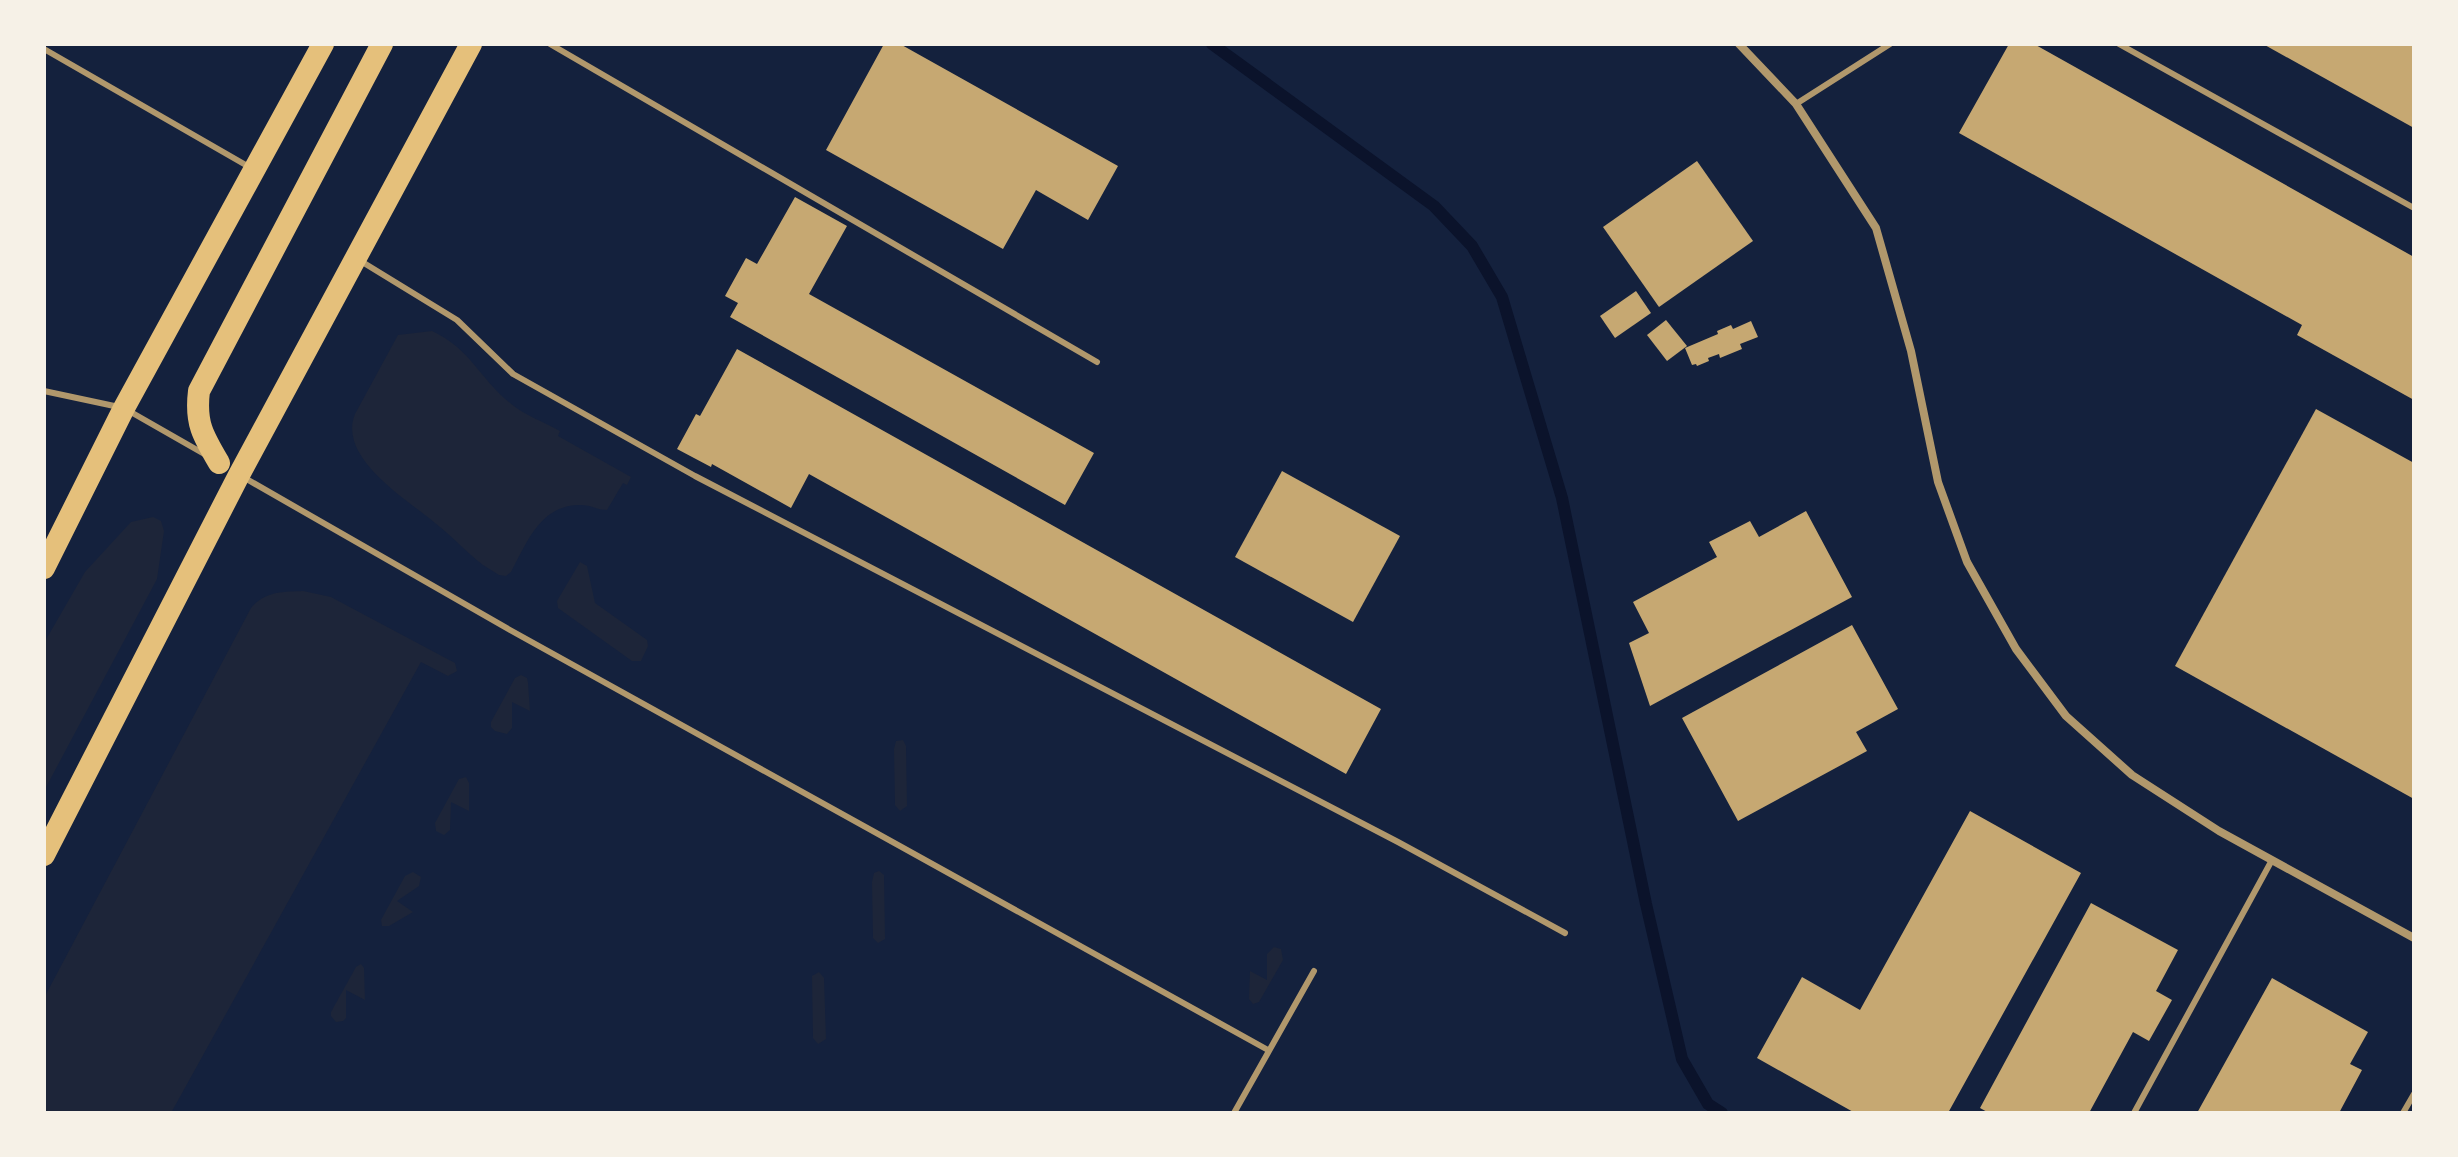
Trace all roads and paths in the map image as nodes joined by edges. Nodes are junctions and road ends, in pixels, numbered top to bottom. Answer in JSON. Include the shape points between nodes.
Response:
{"nodes":[{"id":1,"x":323,"y":44,"type":"edge"},
{"id":2,"x":382,"y":44,"type":"edge"},
{"id":3,"x":471,"y":44,"type":"edge"},
{"id":4,"x":550,"y":44,"type":"edge"},
{"id":5,"x":1739,"y":44,"type":"edge"},
{"id":6,"x":1890,"y":44,"type":"edge"},
{"id":7,"x":2119,"y":44,"type":"edge"},
{"id":8,"x":44,"y":49,"type":"edge"},
{"id":9,"x":1796,"y":104,"type":"junction"},
{"id":10,"x":254,"y":170,"type":"junction"},
{"id":11,"x":2414,"y":208,"type":"edge"},
{"id":12,"x":356,"y":258,"type":"junction"},
{"id":13,"x":1097,"y":362,"type":"dead end"},
{"id":14,"x":44,"y":391,"type":"edge"},
{"id":15,"x":124,"y":408,"type":"junction"},
{"id":16,"x":219,"y":463,"type":"junction"},
{"id":17,"x":239,"y":475,"type":"junction"},
{"id":18,"x":45,"y":565,"type":"edge"},
{"id":19,"x":44,"y":855,"type":"edge"},
{"id":20,"x":2272,"y":860,"type":"junction"},
{"id":21,"x":1565,"y":933,"type":"dead end"},
{"id":22,"x":2414,"y":938,"type":"edge"},
{"id":23,"x":1314,"y":971,"type":"dead end"},
{"id":24,"x":1268,"y":1050,"type":"junction"},
{"id":25,"x":2414,"y":1094,"type":"edge"},
{"id":26,"x":1234,"y":1113,"type":"edge"},
{"id":27,"x":2134,"y":1113,"type":"edge"},
{"id":28,"x":2403,"y":1113,"type":"edge"}],
"edges":[{"from":1,"to":10,"type":"highway"},
{"from":2,"to":16,"type":"highway","via":[[199,391],[196,413],[202,435]]},
{"from":3,"to":12,"type":"highway"},
{"from":4,"to":13,"type":"lane"},
{"from":5,"to":9,"type":"street"},
{"from":6,"to":9,"type":"lane"},
{"from":7,"to":11,"type":"lane"},
{"from":8,"to":10,"type":"lane"},
{"from":9,"to":20,"type":"street","via":[[1876,228],[1911,351],[1938,482],[1967,562],[2016,649],[2066,716],[2132,775]]},
{"from":10,"to":15,"type":"highway"},
{"from":12,"to":17,"type":"highway"},
{"from":12,"to":21,"type":"lane","via":[[457,320],[513,374],[539,389]]},
{"from":14,"to":15,"type":"lane"},
{"from":15,"to":16,"type":"lane"},
{"from":15,"to":18,"type":"highway"},
{"from":16,"to":17,"type":"lane"},
{"from":17,"to":19,"type":"highway"},
{"from":17,"to":24,"type":"lane"},
{"from":20,"to":22,"type":"street"},
{"from":20,"to":27,"type":"lane"},
{"from":23,"to":24,"type":"lane"},
{"from":24,"to":26,"type":"lane"},
{"from":25,"to":28,"type":"lane"}]}
